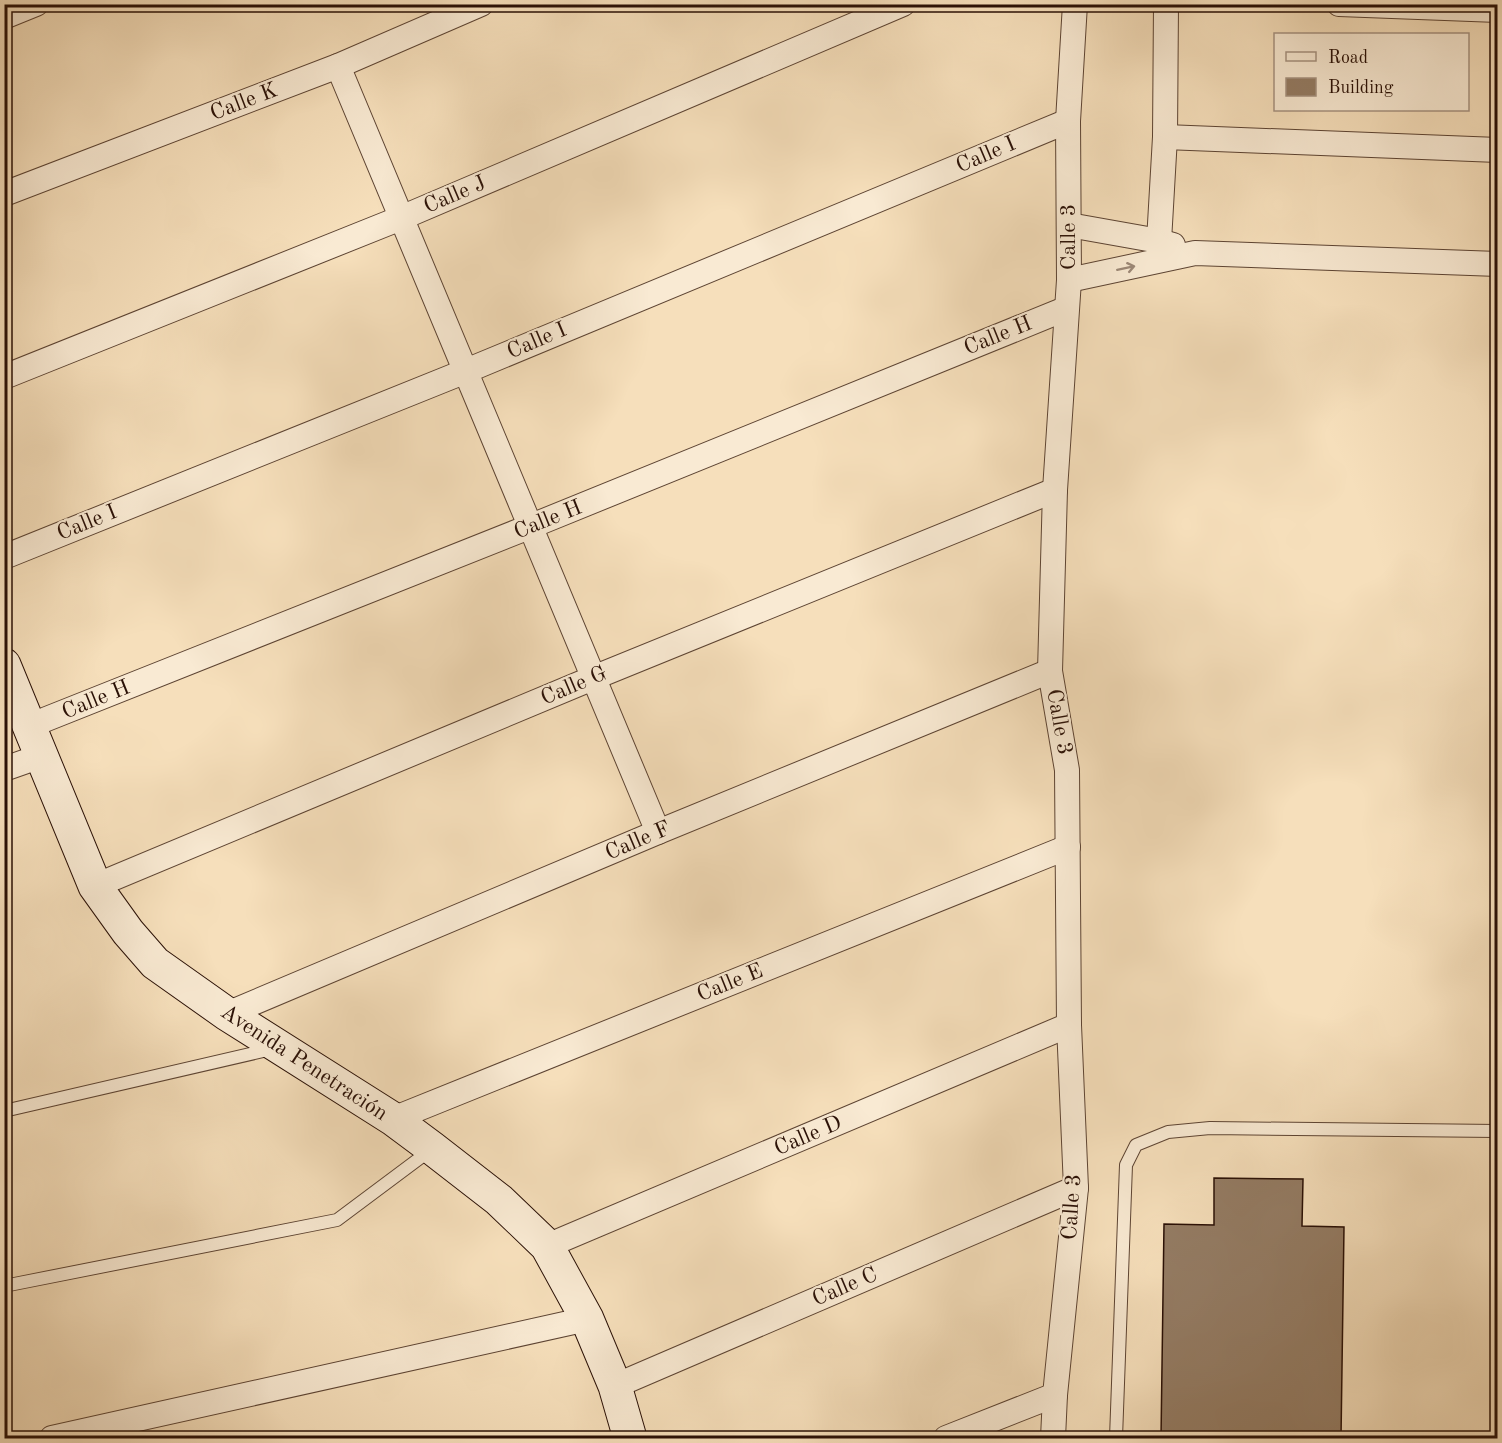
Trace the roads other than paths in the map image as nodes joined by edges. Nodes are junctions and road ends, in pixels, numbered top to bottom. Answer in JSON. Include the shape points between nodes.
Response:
{"nodes":[{"id":1,"x":36,"y":4,"type":"edge"},
{"id":2,"x":481,"y":4,"type":"edge"},
{"id":3,"x":903,"y":4,"type":"edge"},
{"id":4,"x":1075,"y":4,"type":"edge"},
{"id":5,"x":1166,"y":4,"type":"edge"},
{"id":6,"x":1339,"y":4,"type":"edge"},
{"id":7,"x":1497,"y":10,"type":"edge"},
{"id":8,"x":4,"y":17,"type":"edge"},
{"id":9,"x":338,"y":66,"type":"junction"},
{"id":10,"x":1068,"y":121,"type":"junction"},
{"id":11,"x":1165,"y":137,"type":"junction"},
{"id":12,"x":1497,"y":150,"type":"edge"},
{"id":13,"x":4,"y":194,"type":"edge"},
{"id":14,"x":401,"y":218,"type":"junction"},
{"id":15,"x":1069,"y":225,"type":"junction"},
{"id":16,"x":1159,"y":241,"type":"junction"},
{"id":17,"x":1195,"y":253,"type":"junction"},
{"id":18,"x":1497,"y":264,"type":"edge"},
{"id":19,"x":1069,"y":280,"type":"junction"},
{"id":20,"x":1065,"y":309,"type":"junction"},
{"id":21,"x":466,"y":371,"type":"junction"},
{"id":22,"x":4,"y":377,"type":"edge"},
{"id":23,"x":1055,"y":490,"type":"junction"},
{"id":24,"x":530,"y":527,"type":"junction"},
{"id":25,"x":4,"y":556,"type":"edge"},
{"id":26,"x":4,"y":665,"type":"edge"},
{"id":27,"x":1050,"y":671,"type":"junction"},
{"id":28,"x":593,"y":678,"type":"junction"},
{"id":29,"x":35,"y":741,"type":"junction"},
{"id":30,"x":4,"y":769,"type":"edge"},
{"id":31,"x":658,"y":832,"type":"junction"},
{"id":32,"x":1068,"y":847,"type":"junction"},
{"id":33,"x":95,"y":886,"type":"junction"},
{"id":34,"x":227,"y":1014,"type":"junction"},
{"id":35,"x":1069,"y":1025,"type":"junction"},
{"id":36,"x":281,"y":1047,"type":"junction"},
{"id":37,"x":4,"y":1112,"type":"edge"},
{"id":38,"x":393,"y":1119,"type":"junction"},
{"id":39,"x":1497,"y":1131,"type":"edge"},
{"id":40,"x":432,"y":1148,"type":"junction"},
{"id":41,"x":1076,"y":1188,"type":"junction"},
{"id":42,"x":547,"y":1246,"type":"junction"},
{"id":43,"x":4,"y":1286,"type":"edge"},
{"id":44,"x":587,"y":1319,"type":"junction"},
{"id":45,"x":615,"y":1386,"type":"junction"},
{"id":46,"x":1055,"y":1395,"type":"junction"},
{"id":47,"x":52,"y":1438,"type":"edge"},
{"id":48,"x":630,"y":1438,"type":"edge"},
{"id":49,"x":946,"y":1438,"type":"edge"},
{"id":50,"x":1053,"y":1438,"type":"edge"},
{"id":51,"x":1116,"y":1438,"type":"edge"}],
"edges":[{"from":1,"to":8,"type":"street"},
{"from":2,"to":9,"type":"street","name":"Calle K"},
{"from":3,"to":14,"type":"street","name":"Calle J"},
{"from":4,"to":10,"type":"street","name":"Calle 3"},
{"from":5,"to":11,"type":"street"},
{"from":6,"to":7,"type":"street"},
{"from":9,"to":13,"type":"street","name":"Calle K"},
{"from":9,"to":14,"type":"street"},
{"from":10,"to":15,"type":"street","name":"Calle 3"},
{"from":10,"to":21,"type":"street","name":"Calle I"},
{"from":11,"to":12,"type":"street"},
{"from":11,"to":16,"type":"street"},
{"from":14,"to":21,"type":"street"},
{"from":14,"to":22,"type":"street","name":"Calle J"},
{"from":15,"to":16,"type":"street"},
{"from":15,"to":19,"type":"street","name":"Calle 3"},
{"from":16,"to":17,"type":"street"},
{"from":17,"to":18,"type":"street"},
{"from":19,"to":17,"type":"street","one_way":true},
{"from":19,"to":20,"type":"street","name":"Calle 3"},
{"from":20,"to":23,"type":"street","name":"Calle 3"},
{"from":20,"to":24,"type":"street","name":"Calle H"},
{"from":21,"to":24,"type":"street"},
{"from":21,"to":25,"type":"street","name":"Calle I"},
{"from":23,"to":27,"type":"street","name":"Calle 3"},
{"from":23,"to":28,"type":"street","name":"Calle G"},
{"from":24,"to":28,"type":"street"},
{"from":24,"to":29,"type":"street","name":"Calle H"},
{"from":26,"to":29,"type":"street","name":"Avenida Penetración"},
{"from":27,"to":31,"type":"street","name":"Calle F"},
{"from":27,"to":32,"type":"street","name":"Calle 3","via":[[1067,770]]},
{"from":28,"to":31,"type":"street"},
{"from":28,"to":33,"type":"street","name":"Calle G"},
{"from":29,"to":30,"type":"street","name":"Calle H"},
{"from":29,"to":33,"type":"street","name":"Avenida Penetración"},
{"from":31,"to":34,"type":"street","name":"Calle F"},
{"from":32,"to":35,"type":"street","name":"Calle 3"},
{"from":32,"to":38,"type":"street","name":"Calle E"},
{"from":33,"to":34,"type":"street","name":"Avenida Penetración","via":[[155,963]]},
{"from":34,"to":36,"type":"street","name":"Avenida Penetración"},
{"from":35,"to":41,"type":"street","name":"Calle 3"},
{"from":35,"to":42,"type":"street","name":"Calle D"},
{"from":36,"to":37,"type":"lane"},
{"from":36,"to":38,"type":"street","name":"Avenida Penetración"},
{"from":38,"to":40,"type":"street","name":"Avenida Penetración"},
{"from":39,"to":51,"type":"lane","via":[[1210,1128],[1168,1132],[1136,1145],[1126,1165]]},
{"from":40,"to":42,"type":"street","name":"Avenida Penetración","via":[[499,1200]]},
{"from":40,"to":43,"type":"lane","via":[[337,1220]]},
{"from":41,"to":45,"type":"street","name":"Calle C"},
{"from":41,"to":46,"type":"street","name":"Calle 3"},
{"from":42,"to":44,"type":"street","name":"Avenida Penetración"},
{"from":44,"to":45,"type":"street","name":"Avenida Penetración"},
{"from":44,"to":47,"type":"street"},
{"from":45,"to":48,"type":"street","name":"Avenida Penetración"},
{"from":46,"to":49,"type":"street"},
{"from":46,"to":50,"type":"street","name":"Calle 3"}]}
